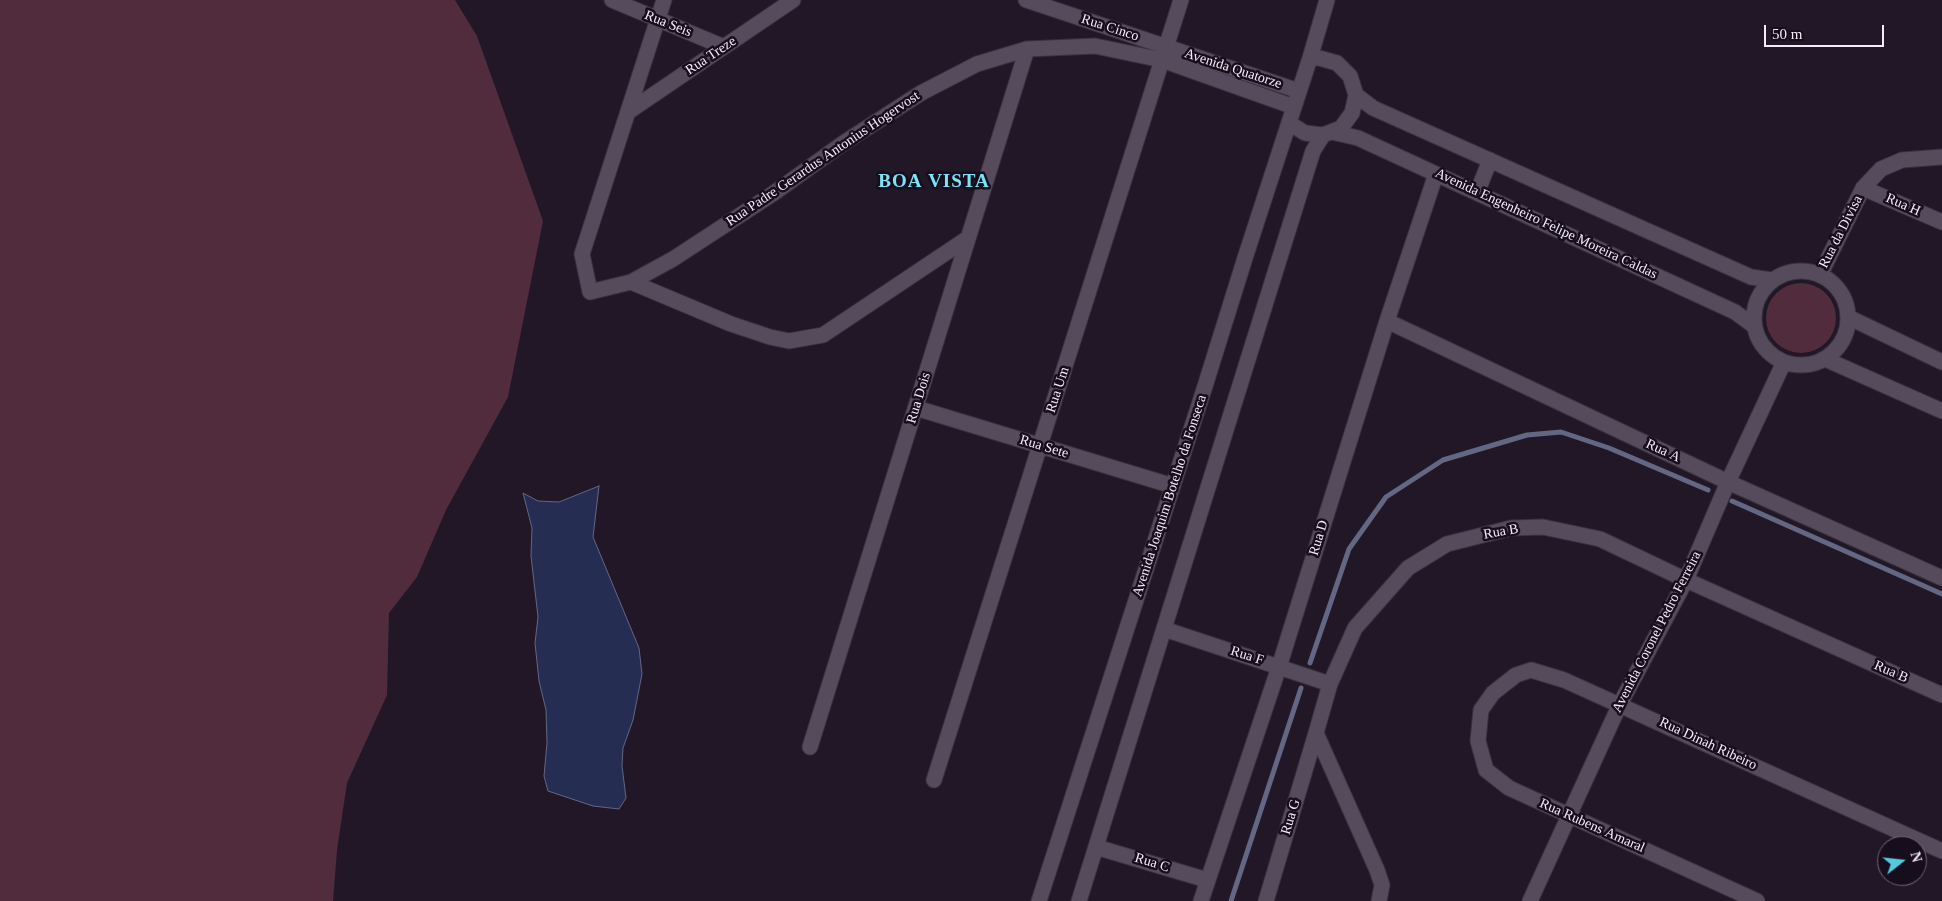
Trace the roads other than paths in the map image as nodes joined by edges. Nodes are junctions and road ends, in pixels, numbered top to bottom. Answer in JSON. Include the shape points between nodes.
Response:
{"nodes":[{"id":1,"x":612,"y":0,"type":"edge"},
{"id":2,"x":664,"y":0,"type":"edge"},
{"id":3,"x":793,"y":0,"type":"edge"},
{"id":4,"x":1026,"y":0,"type":"edge"},
{"id":5,"x":1181,"y":0,"type":"edge"},
{"id":6,"x":1327,"y":0,"type":"edge"},
{"id":7,"x":658,"y":20,"type":"junction"},
{"id":8,"x":724,"y":47,"type":"junction"},
{"id":9,"x":1027,"y":49,"type":"junction"},
{"id":10,"x":1164,"y":53,"type":"junction"},
{"id":11,"x":1310,"y":58,"type":"junction"},
{"id":12,"x":1300,"y":91,"type":"junction"},
{"id":13,"x":1356,"y":94,"type":"junction"},
{"id":14,"x":1294,"y":107,"type":"junction"},
{"id":15,"x":628,"y":112,"type":"junction"},
{"id":16,"x":1289,"y":123,"type":"junction"},
{"id":17,"x":1328,"y":134,"type":"junction"},
{"id":18,"x":1942,"y":157,"type":"edge"},
{"id":19,"x":1490,"y":160,"type":"junction"},
{"id":20,"x":1436,"y":174,"type":"junction"},
{"id":21,"x":1864,"y":188,"type":"junction"},
{"id":22,"x":1477,"y":192,"type":"junction"},
{"id":23,"x":1942,"y":222,"type":"edge"},
{"id":24,"x":968,"y":238,"type":"junction"},
{"id":25,"x":1820,"y":275,"type":"junction"},
{"id":26,"x":1772,"y":280,"type":"junction"},
{"id":27,"x":631,"y":282,"type":"junction"},
{"id":28,"x":1848,"y":318,"type":"junction"},
{"id":29,"x":1387,"y":320,"type":"junction"},
{"id":30,"x":1754,"y":326,"type":"junction"},
{"id":31,"x":1824,"y":359,"type":"junction"},
{"id":32,"x":1784,"y":362,"type":"junction"},
{"id":33,"x":1942,"y":362,"type":"edge"},
{"id":34,"x":916,"y":408,"type":"junction"},
{"id":35,"x":1942,"y":411,"type":"edge"},
{"id":36,"x":1040,"y":445,"type":"junction"},
{"id":37,"x":1728,"y":482,"type":"junction"},
{"id":38,"x":1173,"y":486,"type":"junction"},
{"id":39,"x":1942,"y":578,"type":"edge"},
{"id":40,"x":1686,"y":580,"type":"junction"},
{"id":41,"x":1164,"y":629,"type":"junction"},
{"id":42,"x":1279,"y":667,"type":"junction"},
{"id":43,"x":1330,"y":684,"type":"junction"},
{"id":44,"x":1942,"y":695,"type":"edge"},
{"id":45,"x":1620,"y":704,"type":"junction"},
{"id":46,"x":1481,"y":710,"type":"joint"},
{"id":47,"x":1316,"y":733,"type":"junction"},
{"id":48,"x":810,"y":748,"type":"dead end"},
{"id":49,"x":934,"y":780,"type":"dead end"},
{"id":50,"x":1570,"y":815,"type":"junction"},
{"id":51,"x":1096,"y":847,"type":"junction"},
{"id":52,"x":1942,"y":851,"type":"edge"},
{"id":53,"x":1208,"y":880,"type":"junction"},
{"id":54,"x":1039,"y":901,"type":"edge"},
{"id":55,"x":1079,"y":901,"type":"edge"},
{"id":56,"x":1200,"y":901,"type":"edge"},
{"id":57,"x":1266,"y":901,"type":"edge"},
{"id":58,"x":1379,"y":901,"type":"edge"},
{"id":59,"x":1530,"y":901,"type":"edge"},
{"id":60,"x":1757,"y":901,"type":"edge"}],
"edges":[{"from":1,"to":7,"type":"street","name":"Rua Seis"},
{"from":2,"to":7,"type":"street"},
{"from":3,"to":8,"type":"street","name":"Rua Treze"},
{"from":4,"to":10,"type":"street","name":"Rua Cinco"},
{"from":5,"to":10,"type":"street","name":"Rua Um"},
{"from":6,"to":11,"type":"street"},
{"from":7,"to":8,"type":"street","name":"Rua Seis"},
{"from":7,"to":15,"type":"street"},
{"from":8,"to":15,"type":"street","name":"Rua Treze"},
{"from":9,"to":10,"type":"street","name":"Rua Padre Gerardus Antonius Hogervost","via":[[1095,46]]},
{"from":9,"to":24,"type":"street","name":"Rua Dois"},
{"from":9,"to":27,"type":"street","name":"Rua Padre Gerardus Antonius Hogervost","via":[[977,64],[921,93],[673,259]]},
{"from":10,"to":12,"type":"street","name":"Avenida Quatorze"},
{"from":10,"to":14,"type":"street","name":"Rua Padre Gerardus Antonius Hogervost"},
{"from":10,"to":36,"type":"street","name":"Rua Um"},
{"from":11,"to":12,"type":"street"},
{"from":11,"to":13,"type":"street","via":[[1337,63],[1350,76]]},
{"from":12,"to":14,"type":"street","name":"Avenida Joaquim Botelho da Fonseca"},
{"from":13,"to":17,"type":"street","via":[[1352,113],[1341,128]]},
{"from":13,"to":19,"type":"street","via":[[1373,108]]},
{"from":14,"to":16,"type":"street","name":"Avenida Joaquim Botelho da Fonseca"},
{"from":15,"to":27,"type":"street","name":"Rua Padre Gerardus Antonius Hogervost","via":[[582,254],[590,292]]},
{"from":16,"to":17,"type":"street","name":"Avenida Engenheiro Felipe Moreira Caldas","via":[[1305,133]]},
{"from":16,"to":38,"type":"street","name":"Avenida Joaquim Botelho da Fonseca"},
{"from":17,"to":20,"type":"street","name":"Avenida Engenheiro Felipe Moreira Caldas","via":[[1358,138]]},
{"from":17,"to":41,"type":"street","via":[[1313,151]]},
{"from":18,"to":21,"type":"street","name":"Rua da Divisa","via":[[1902,160],[1881,169]]},
{"from":19,"to":22,"type":"street"},
{"from":19,"to":26,"type":"street","via":[[1751,277]]},
{"from":20,"to":22,"type":"street","name":"Avenida Engenheiro Felipe Moreira Caldas"},
{"from":20,"to":29,"type":"street","name":"Rua D"},
{"from":21,"to":23,"type":"street","name":"Rua H"},
{"from":21,"to":25,"type":"street","name":"Rua da Divisa"},
{"from":22,"to":30,"type":"street","name":"Avenida Engenheiro Felipe Moreira Caldas","via":[[1735,312]]},
{"from":24,"to":27,"type":"street","via":[[823,335],[809,339],[789,341],[770,337]]},
{"from":24,"to":34,"type":"street","name":"Rua Dois"},
{"from":25,"to":26,"type":"street","via":[[1796,271]]},
{"from":25,"to":28,"type":"street","via":[[1840,292]]},
{"from":26,"to":30,"type":"street","via":[[1757,301]]},
{"from":28,"to":31,"type":"street","via":[[1842,342]]},
{"from":28,"to":33,"type":"street"},
{"from":29,"to":37,"type":"street","name":"Rua A"},
{"from":29,"to":42,"type":"street","name":"Rua D"},
{"from":30,"to":32,"type":"street","name":"Avenida Engenheiro Felipe Moreira Caldas","via":[[1760,342],[1770,354]]},
{"from":31,"to":32,"type":"street","via":[[1797,366]]},
{"from":31,"to":35,"type":"street"},
{"from":32,"to":37,"type":"street","name":"Avenida Coronel Pedro Ferreira"},
{"from":34,"to":36,"type":"street","name":"Rua Sete"},
{"from":34,"to":48,"type":"street","name":"Rua Dois"},
{"from":36,"to":38,"type":"street","name":"Rua Sete"},
{"from":36,"to":49,"type":"street","name":"Rua Um"},
{"from":37,"to":39,"type":"street","name":"Rua A"},
{"from":37,"to":40,"type":"street","name":"Avenida Coronel Pedro Ferreira"},
{"from":38,"to":54,"type":"street","name":"Avenida Joaquim Botelho da Fonseca"},
{"from":40,"to":43,"type":"street","name":"Rua B","via":[[1600,539],[1543,527],[1511,528],[1447,544],[1408,568],[1373,606],[1355,628]]},
{"from":40,"to":44,"type":"street","name":"Rua B"},
{"from":40,"to":45,"type":"street","name":"Avenida Coronel Pedro Ferreira"},
{"from":41,"to":42,"type":"street","name":"Rua F"},
{"from":41,"to":51,"type":"street"},
{"from":42,"to":43,"type":"street","name":"Rua F"},
{"from":42,"to":53,"type":"street","name":"Rua D"},
{"from":43,"to":47,"type":"street","name":"Rua B"},
{"from":45,"to":46,"type":"street","name":"Rua Dinah Ribeiro","via":[[1531,670],[1493,692]]},
{"from":45,"to":50,"type":"street","name":"Avenida Coronel Pedro Ferreira"},
{"from":45,"to":52,"type":"street","name":"Rua Dinah Ribeiro"},
{"from":46,"to":50,"type":"street","name":"Rua Rubens Amaral","via":[[1478,740],[1486,770],[1509,788]]},
{"from":47,"to":57,"type":"street","name":"Rua G"},
{"from":47,"to":58,"type":"street","via":[[1377,870],[1382,885]]},
{"from":50,"to":59,"type":"street","name":"Avenida Coronel Pedro Ferreira"},
{"from":50,"to":60,"type":"street","name":"Rua Rubens Amaral"},
{"from":51,"to":53,"type":"street","name":"Rua C"},
{"from":51,"to":55,"type":"street"},
{"from":53,"to":56,"type":"street","name":"Rua D"}]}
